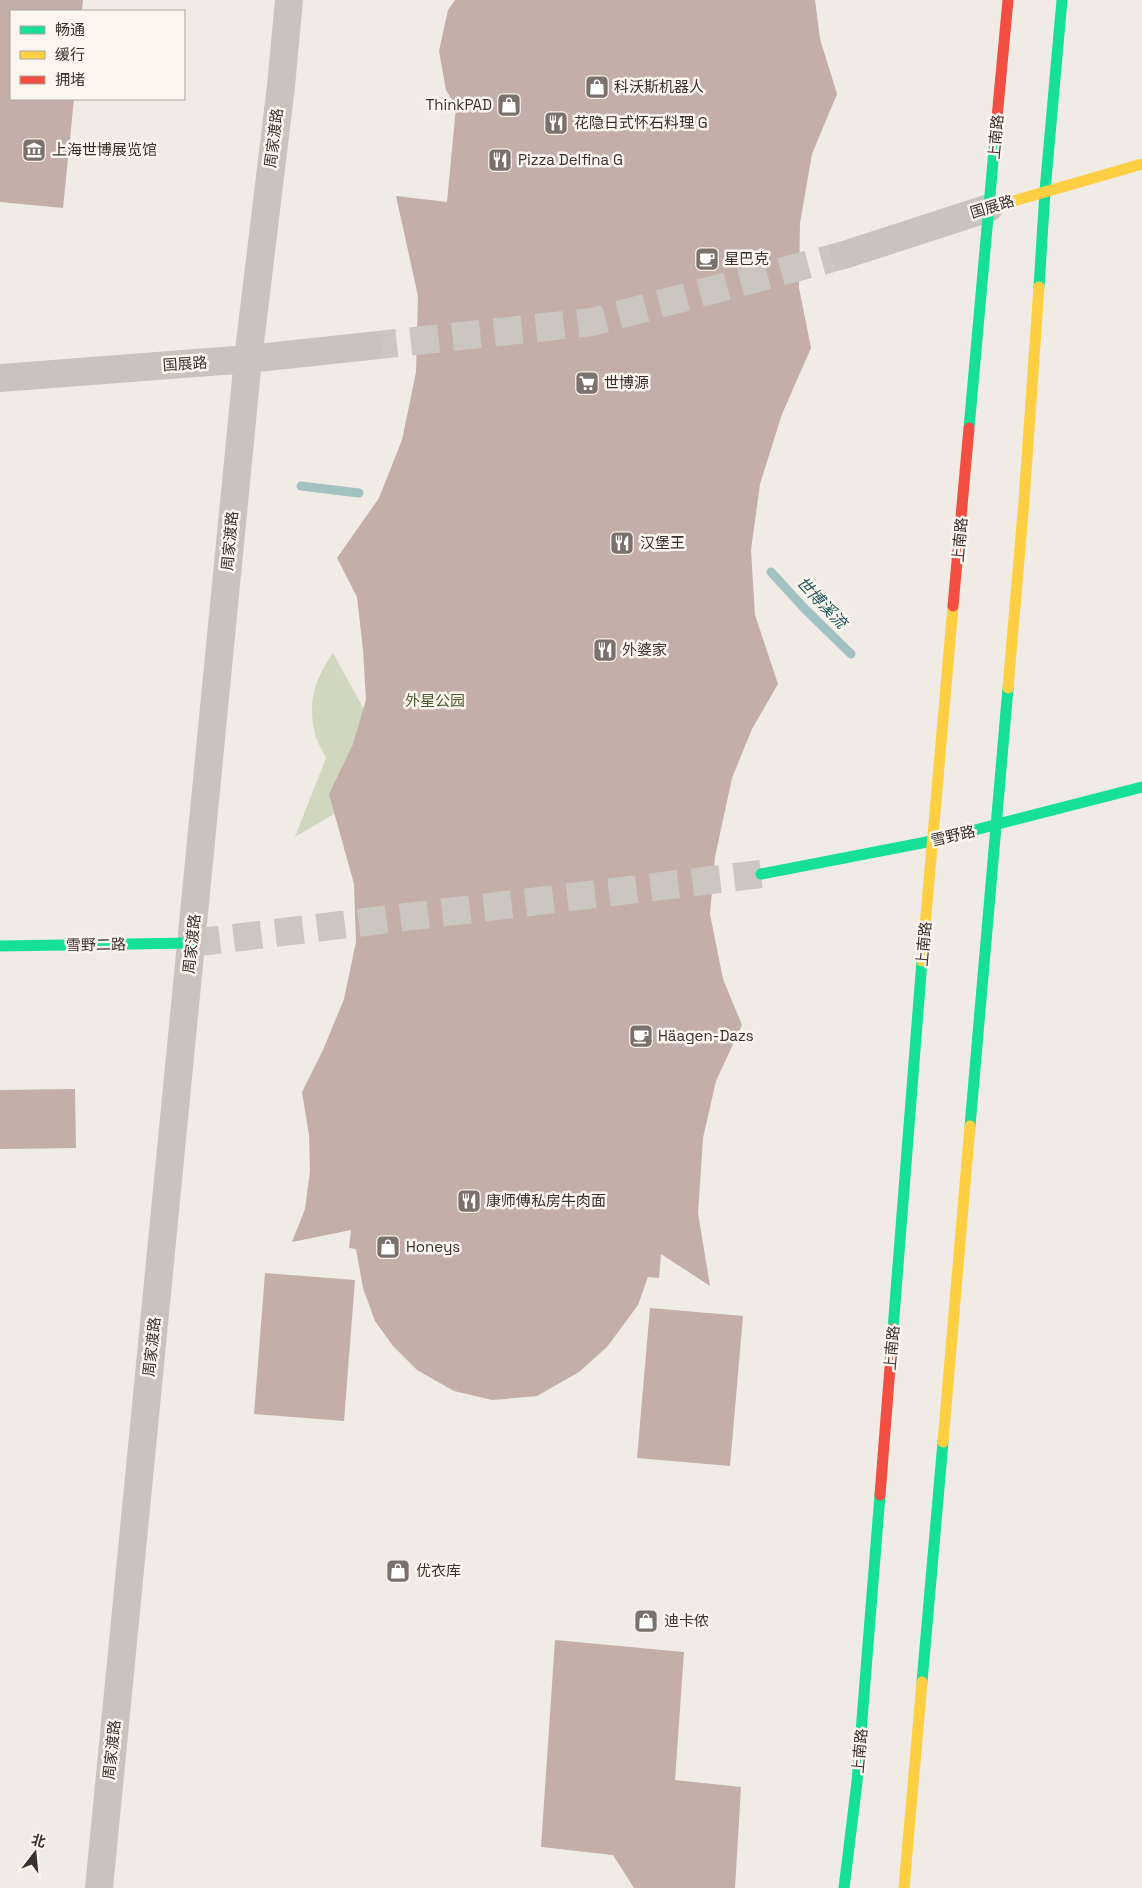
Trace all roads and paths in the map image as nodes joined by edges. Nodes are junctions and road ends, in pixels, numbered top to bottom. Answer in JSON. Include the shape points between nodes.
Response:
{"nodes":[{"id":1,"x":289,"y":0,"type":"edge"},
{"id":2,"x":1008,"y":0,"type":"edge"},
{"id":3,"x":1062,"y":0,"type":"edge"},
{"id":4,"x":1142,"y":164,"type":"edge"},
{"id":5,"x":1046,"y":191,"type":"junction"},
{"id":6,"x":989,"y":208,"type":"junction"},
{"id":7,"x":844,"y":255,"type":"tunnel mouth"},
{"id":8,"x":369,"y":346,"type":"tunnel mouth"},
{"id":9,"x":248,"y":359,"type":"junction"},
{"id":10,"x":0,"y":378,"type":"edge"},
{"id":11,"x":1142,"y":787,"type":"edge"},
{"id":12,"x":995,"y":826,"type":"junction"},
{"id":13,"x":932,"y":841,"type":"junction"},
{"id":14,"x":761,"y":874,"type":"tunnel mouth"},
{"id":15,"x":192,"y":943,"type":"junction"},
{"id":16,"x":0,"y":946,"type":"edge"},
{"id":17,"x":99,"y":1888,"type":"edge"},
{"id":18,"x":844,"y":1888,"type":"edge"},
{"id":19,"x":904,"y":1888,"type":"edge"}],
"edges":[{"from":1,"to":9,"type":"street","name":"周家渡路"},
{"from":2,"to":6,"type":"main road","name":"上南路"},
{"from":3,"to":5,"type":"main road"},
{"from":4,"to":5,"type":"main road","name":"国展路"},
{"from":5,"to":6,"type":"main road","name":"国展路"},
{"from":5,"to":12,"type":"main road","via":[[1024,501]]},
{"from":6,"to":7,"type":"street","name":"国展路"},
{"from":6,"to":13,"type":"main road","name":"上南路"},
{"from":8,"to":9,"type":"street","name":"国展路"},
{"from":9,"to":10,"type":"street","name":"国展路"},
{"from":9,"to":15,"type":"street","name":"周家渡路"},
{"from":11,"to":12,"type":"main road","name":"雪野路"},
{"from":12,"to":13,"type":"main road","name":"雪野路"},
{"from":12,"to":19,"type":"main road"},
{"from":13,"to":14,"type":"main road","name":"雪野路"},
{"from":13,"to":18,"type":"main road","name":"上南路","via":[[857,1782]]},
{"from":15,"to":16,"type":"main road","name":"雪野二路"},
{"from":15,"to":17,"type":"street","name":"周家渡路"}]}
